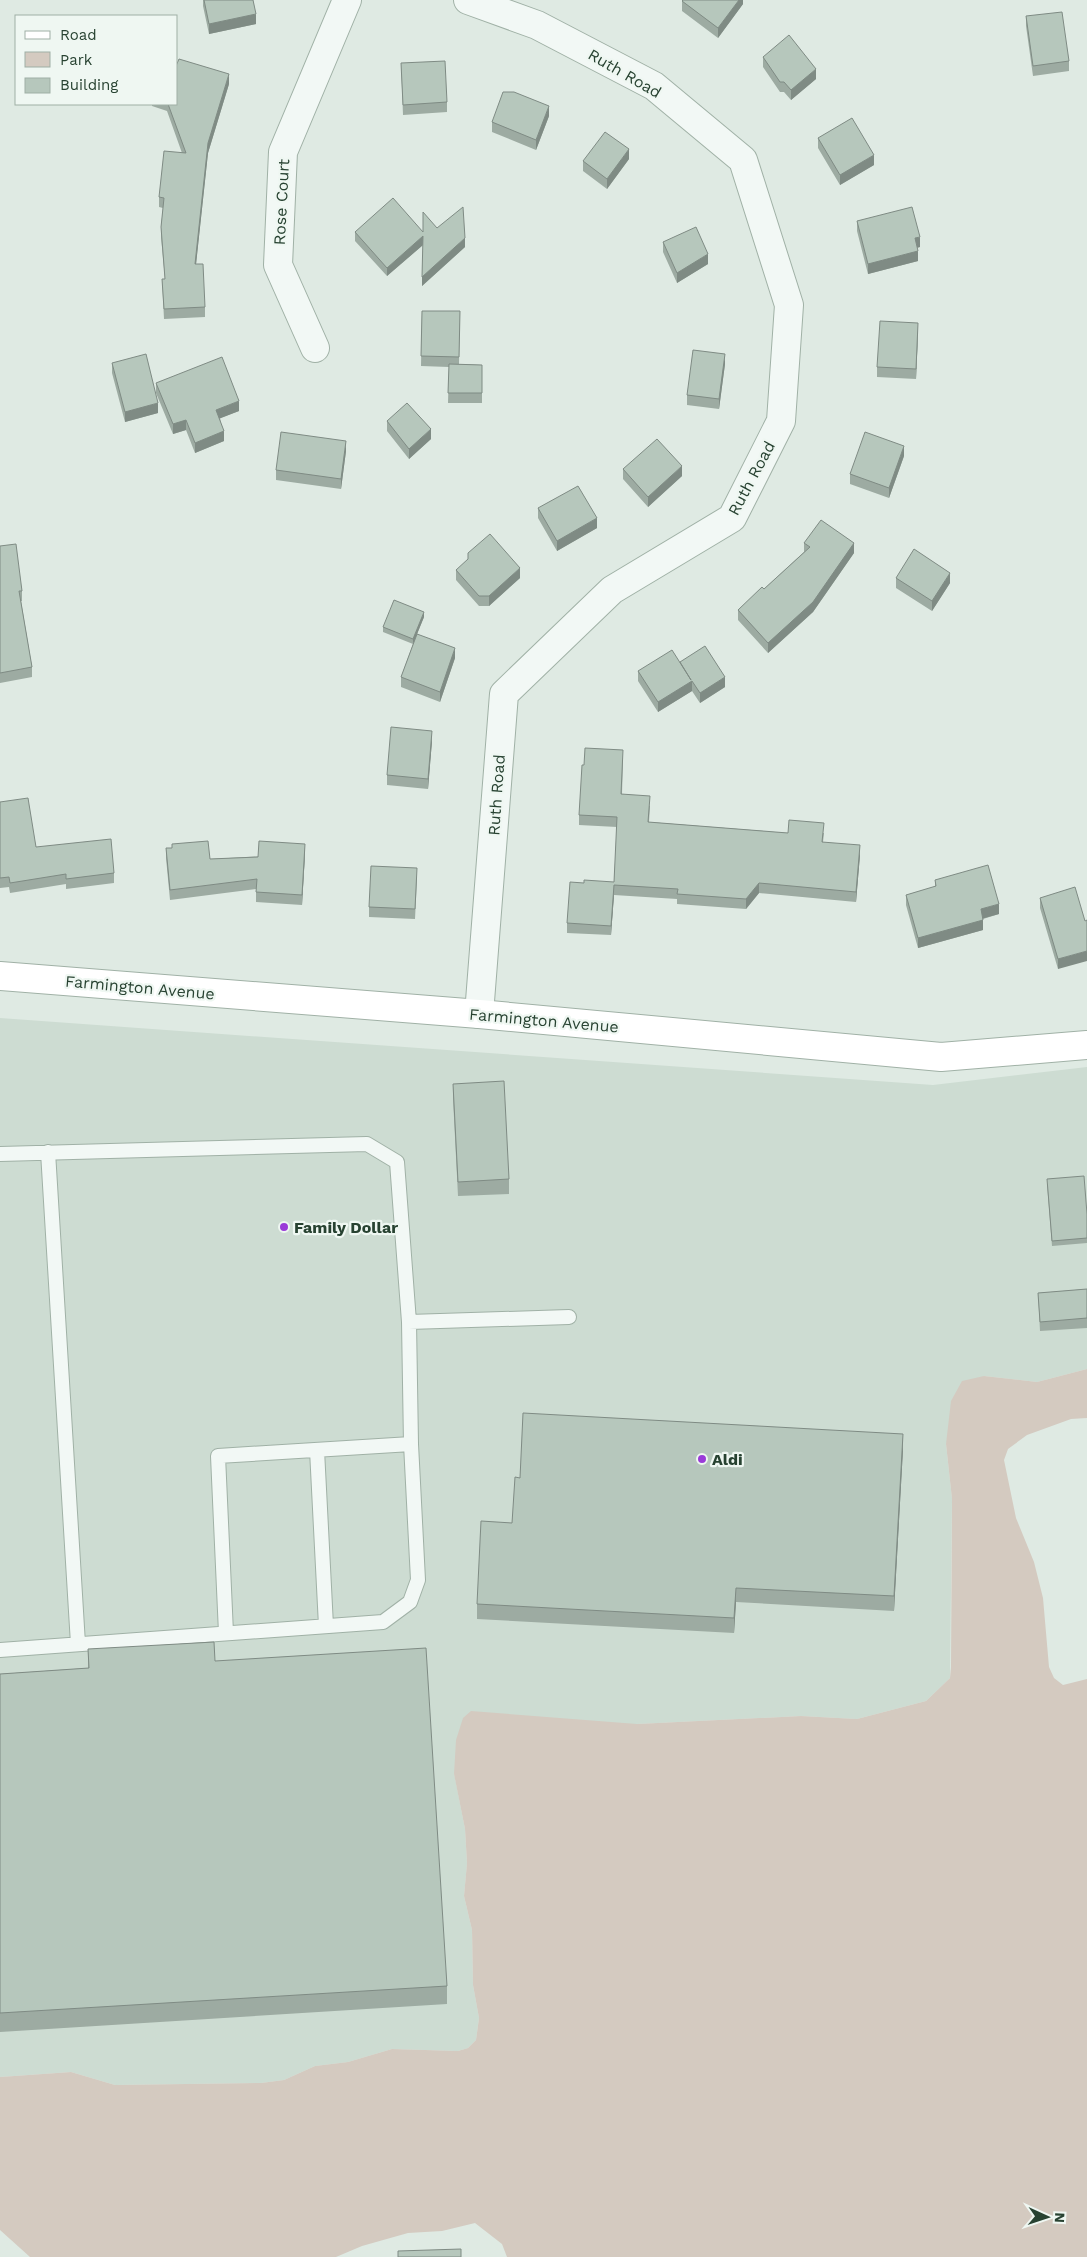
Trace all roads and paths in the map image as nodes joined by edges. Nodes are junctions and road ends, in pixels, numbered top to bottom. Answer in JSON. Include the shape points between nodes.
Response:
{"nodes":[{"id":1,"x":346,"y":0,"type":"edge"},
{"id":2,"x":468,"y":0,"type":"edge"},
{"id":3,"x":315,"y":348,"type":"dead end"},
{"id":4,"x":0,"y":976,"type":"edge"},
{"id":5,"x":479,"y":1014,"type":"junction"},
{"id":6,"x":1087,"y":1045,"type":"edge"},
{"id":7,"x":48,"y":1152,"type":"junction"},
{"id":8,"x":0,"y":1154,"type":"edge"},
{"id":9,"x":569,"y":1317,"type":"dead end"},
{"id":10,"x":409,"y":1322,"type":"junction"},
{"id":11,"x":411,"y":1444,"type":"junction"},
{"id":12,"x":317,"y":1450,"type":"junction"},
{"id":13,"x":326,"y":1626,"type":"junction"},
{"id":14,"x":226,"y":1633,"type":"junction"},
{"id":15,"x":78,"y":1644,"type":"junction"},
{"id":16,"x":0,"y":1650,"type":"edge"}],
"edges":[{"from":1,"to":3,"type":"street","name":"Rose Court","via":[[283,152],[278,265]]},
{"from":2,"to":5,"type":"street","name":"Ruth Road","via":[[537,25],[654,86],[743,160],[789,305],[781,421],[732,518],[612,590],[504,694]]},
{"from":4,"to":5,"type":"main road","name":"Farmington Avenue"},
{"from":5,"to":6,"type":"main road","name":"Farmington Avenue","via":[[942,1057]]},
{"from":7,"to":8,"type":"lane"},
{"from":7,"to":10,"type":"lane","via":[[367,1144],[397,1162]]},
{"from":7,"to":15,"type":"lane"},
{"from":9,"to":10,"type":"lane"},
{"from":10,"to":11,"type":"lane"},
{"from":11,"to":12,"type":"lane"},
{"from":11,"to":13,"type":"lane","via":[[418,1580],[410,1602],[383,1622]]},
{"from":12,"to":13,"type":"lane"},
{"from":12,"to":14,"type":"lane","via":[[218,1456]]},
{"from":13,"to":14,"type":"lane"},
{"from":14,"to":15,"type":"lane"},
{"from":15,"to":16,"type":"lane"}]}
